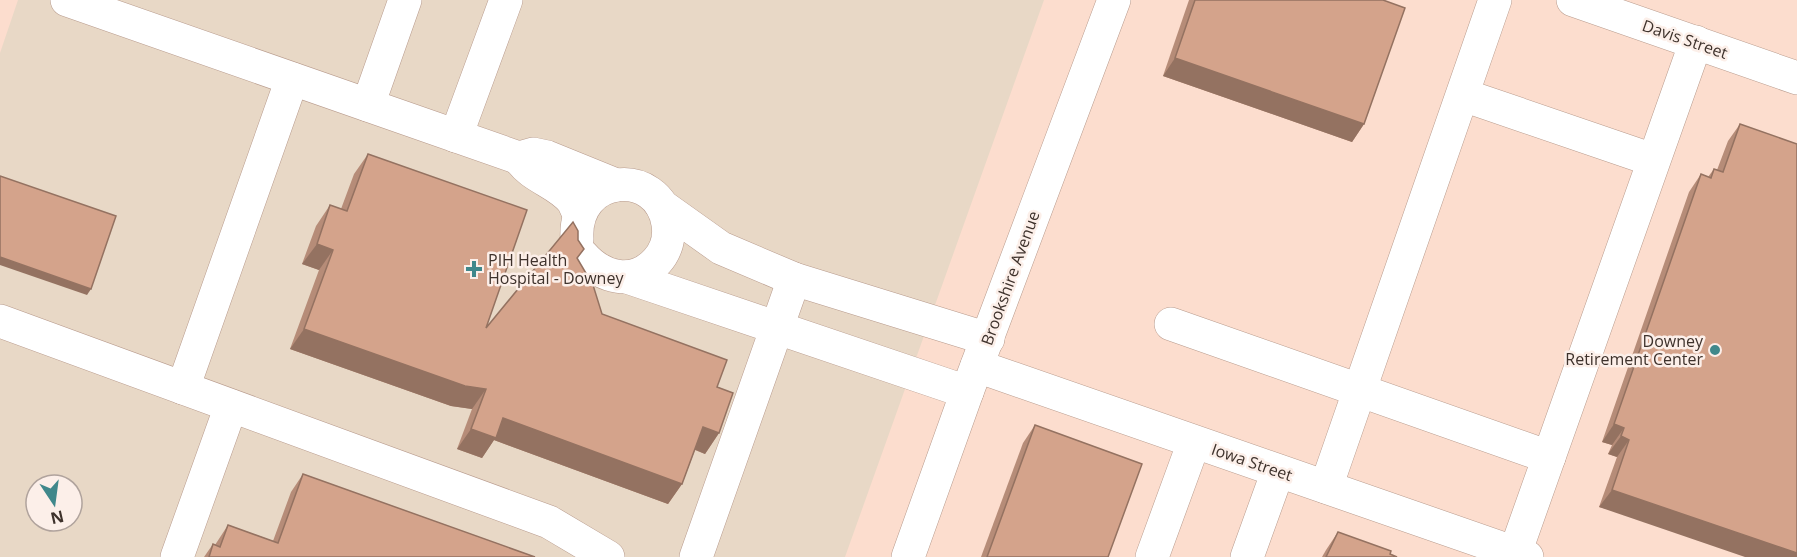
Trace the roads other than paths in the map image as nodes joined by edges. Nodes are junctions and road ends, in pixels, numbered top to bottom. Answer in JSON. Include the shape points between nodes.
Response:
{"nodes":[{"id":1,"x":67,"y":0,"type":"edge"},
{"id":2,"x":405,"y":0,"type":"edge"},
{"id":3,"x":506,"y":0,"type":"edge"},
{"id":4,"x":1114,"y":0,"type":"edge"},
{"id":5,"x":1495,"y":0,"type":"edge"},
{"id":6,"x":1573,"y":0,"type":"edge"},
{"id":7,"x":1636,"y":10,"type":"edge"},
{"id":8,"x":1696,"y":42,"type":"junction"},
{"id":9,"x":1797,"y":78,"type":"edge"},
{"id":10,"x":292,"y":79,"type":"junction"},
{"id":11,"x":1462,"y":95,"type":"junction"},
{"id":12,"x":369,"y":105,"type":"junction"},
{"id":13,"x":456,"y":136,"type":"junction"},
{"id":14,"x":519,"y":158,"type":"junction"},
{"id":15,"x":1653,"y":160,"type":"junction"},
{"id":16,"x":616,"y":185,"type":"junction"},
{"id":17,"x":662,"y":206,"type":"junction"},
{"id":18,"x":579,"y":236,"type":"junction"},
{"id":19,"x":627,"y":277,"type":"junction"},
{"id":20,"x":794,"y":279,"type":"junction"},
{"id":21,"x":0,"y":321,"type":"edge"},
{"id":22,"x":1171,"y":324,"type":"dead end"},
{"id":23,"x":777,"y":329,"type":"junction"},
{"id":24,"x":977,"y":366,"type":"junction"},
{"id":25,"x":183,"y":388,"type":"junction"},
{"id":26,"x":1360,"y":390,"type":"junction"},
{"id":27,"x":231,"y":406,"type":"junction"},
{"id":28,"x":1194,"y":442,"type":"junction"},
{"id":29,"x":1549,"y":457,"type":"junction"},
{"id":30,"x":1278,"y":471,"type":"junction"},
{"id":31,"x":1326,"y":487,"type":"junction"},
{"id":32,"x":1521,"y":555,"type":"edge"},
{"id":33,"x":177,"y":557,"type":"edge"},
{"id":34,"x":609,"y":557,"type":"edge"},
{"id":35,"x":696,"y":557,"type":"edge"},
{"id":36,"x":908,"y":557,"type":"edge"},
{"id":37,"x":1152,"y":557,"type":"edge"},
{"id":38,"x":1247,"y":557,"type":"edge"}],
"edges":[{"from":1,"to":10,"type":"street"},
{"from":2,"to":12,"type":"street"},
{"from":3,"to":13,"type":"street"},
{"from":4,"to":24,"type":"street","name":"Brookshire Avenue"},
{"from":5,"to":11,"type":"street"},
{"from":6,"to":7,"type":"street","name":"Davis Street"},
{"from":7,"to":8,"type":"street","name":"Davis Street"},
{"from":8,"to":9,"type":"street","name":"Davis Street"},
{"from":8,"to":15,"type":"street"},
{"from":10,"to":12,"type":"street"},
{"from":10,"to":25,"type":"street"},
{"from":11,"to":15,"type":"street"},
{"from":11,"to":26,"type":"street"},
{"from":12,"to":13,"type":"street"},
{"from":13,"to":14,"type":"street"},
{"from":14,"to":16,"type":"street","via":[[533,154],[547,157]]},
{"from":14,"to":18,"type":"street","via":[[530,171],[572,201]]},
{"from":15,"to":29,"type":"street"},
{"from":16,"to":17,"type":"street","via":[[642,188]]},
{"from":16,"to":18,"type":"street","via":[[595,193],[586,203]]},
{"from":17,"to":19,"type":"street","via":[[670,231],[667,245],[652,267]]},
{"from":17,"to":20,"type":"street","via":[[721,248]]},
{"from":18,"to":19,"type":"street","via":[[601,272]]},
{"from":19,"to":23,"type":"street"},
{"from":20,"to":23,"type":"street"},
{"from":20,"to":24,"type":"street"},
{"from":21,"to":25,"type":"street"},
{"from":22,"to":26,"type":"street"},
{"from":23,"to":24,"type":"street"},
{"from":23,"to":35,"type":"street"},
{"from":24,"to":28,"type":"street","name":"Iowa Street"},
{"from":24,"to":36,"type":"street","name":"Brookshire Avenue"},
{"from":25,"to":27,"type":"street"},
{"from":26,"to":29,"type":"street"},
{"from":26,"to":31,"type":"street"},
{"from":27,"to":33,"type":"street"},
{"from":27,"to":34,"type":"street","via":[[549,522]]},
{"from":28,"to":30,"type":"street","name":"Iowa Street"},
{"from":28,"to":37,"type":"street"},
{"from":29,"to":32,"type":"street"},
{"from":30,"to":31,"type":"street","name":"Iowa Street"},
{"from":30,"to":38,"type":"street"},
{"from":31,"to":32,"type":"street","name":"Iowa Street"}]}
